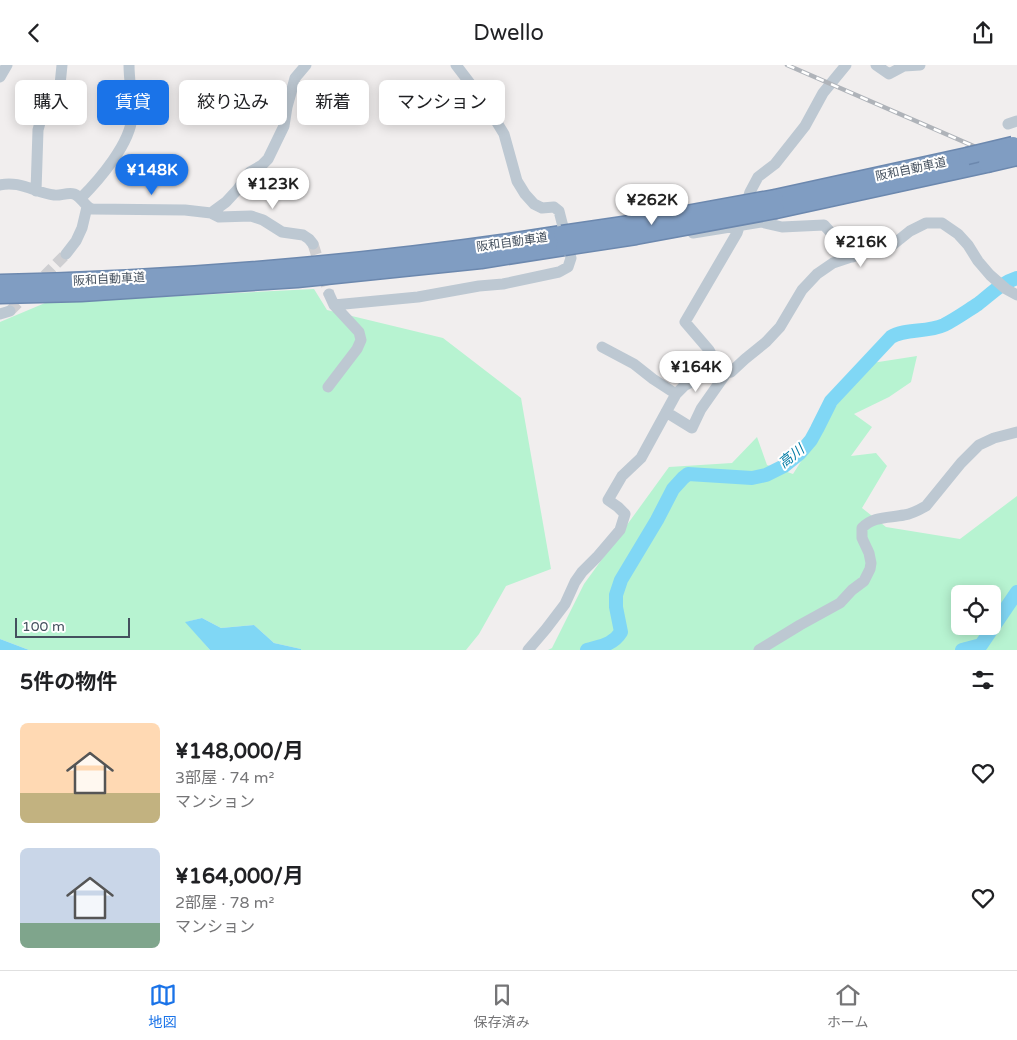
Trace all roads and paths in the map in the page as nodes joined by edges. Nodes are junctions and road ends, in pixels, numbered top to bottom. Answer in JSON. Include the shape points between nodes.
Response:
{"nodes":[{"id":1,"x":7,"y":65,"type":"edge"},
{"id":2,"x":62,"y":65,"type":"edge"},
{"id":3,"x":129,"y":65,"type":"edge"},
{"id":4,"x":306,"y":65,"type":"edge"},
{"id":5,"x":456,"y":65,"type":"edge"},
{"id":6,"x":846,"y":65,"type":"edge"},
{"id":7,"x":876,"y":65,"type":"edge"},
{"id":8,"x":920,"y":65,"type":"edge"},
{"id":9,"x":0,"y":77,"type":"edge"},
{"id":10,"x":1016,"y":149,"type":"edge"},
{"id":11,"x":0,"y":185,"type":"edge"},
{"id":12,"x":36,"y":191,"type":"junction"},
{"id":13,"x":84,"y":203,"type":"junction"},
{"id":14,"x":776,"y":204,"type":"junction"},
{"id":15,"x":211,"y":213,"type":"junction"},
{"id":16,"x":740,"y":226,"type":"junction"},
{"id":17,"x":313,"y":244,"type":"dead end"},
{"id":18,"x":565,"y":244,"type":"junction"},
{"id":19,"x":66,"y":253,"type":"tunnel mouth"},
{"id":20,"x":853,"y":257,"type":"junction"},
{"id":21,"x":0,"y":283,"type":"edge"},
{"id":22,"x":329,"y":294,"type":"tunnel mouth"},
{"id":23,"x":0,"y":295,"type":"edge"},
{"id":24,"x":1017,"y":295,"type":"edge"},
{"id":25,"x":334,"y":305,"type":"junction"},
{"id":26,"x":602,"y":347,"type":"dead end"},
{"id":27,"x":724,"y":372,"type":"junction"},
{"id":28,"x":328,"y":387,"type":"dead end"},
{"id":29,"x":676,"y":394,"type":"junction"},
{"id":30,"x":666,"y":412,"type":"junction"},
{"id":31,"x":1017,"y":432,"type":"edge"},
{"id":32,"x":528,"y":650,"type":"edge"},
{"id":33,"x":759,"y":650,"type":"edge"}],
"edges":[{"from":1,"to":9,"type":"street"},
{"from":2,"to":12,"type":"street","via":[[60,85],[42,115],[38,130]]},
{"from":3,"to":13,"type":"street","via":[[132,118],[126,138]]},
{"from":4,"to":15,"type":"street","via":[[295,78],[284,126],[268,159],[250,172],[232,196]]},
{"from":5,"to":18,"type":"street","via":[[504,134],[517,181],[524,193],[542,209],[554,207],[559,211]]},
{"from":6,"to":16,"type":"street","via":[[823,93],[805,126],[775,164],[758,177]]},
{"from":7,"to":8,"type":"street","via":[[889,74],[904,65]]},
{"from":10,"to":14,"type":"highway","name":"阪和自動車道","bridge":true,"via":[[967,156]]},
{"from":10,"to":14,"type":"highway","name":"阪和自動車道","bridge":true,"via":[[987,164]]},
{"from":11,"to":12,"type":"street","via":[[22,185]]},
{"from":12,"to":13,"type":"street","via":[[73,194]]},
{"from":13,"to":15,"type":"street","via":[[92,209]]},
{"from":13,"to":19,"type":"street","via":[[82,228]]},
{"from":14,"to":18,"type":"highway","name":"阪和自動車道","bridge":true,"via":[[636,236]]},
{"from":15,"to":17,"type":"street","via":[[219,217],[251,216],[282,233],[303,235]]},
{"from":16,"to":18,"type":"street"},
{"from":16,"to":20,"type":"street","via":[[761,222],[782,227],[824,225]]},
{"from":16,"to":27,"type":"street","via":[[685,322]]},
{"from":18,"to":21,"type":"highway","name":"阪和自動車道","via":[[473,248],[281,268]]},
{"from":18,"to":23,"type":"highway","name":"阪和自動車道","via":[[481,260],[296,279]]},
{"from":18,"to":25,"type":"street","via":[[571,258],[568,267],[559,272],[418,297]]},
{"from":20,"to":24,"type":"street","via":[[890,247],[926,223],[942,223],[958,234],[990,275]]},
{"from":20,"to":27,"type":"street","via":[[832,263],[818,274],[802,290],[780,327],[766,342],[731,372]]},
{"from":22,"to":25,"type":"street"},
{"from":25,"to":28,"type":"street","via":[[359,332],[361,340]]},
{"from":26,"to":29,"type":"street","via":[[634,364]]},
{"from":27,"to":29,"type":"street","via":[[701,377]]},
{"from":27,"to":30,"type":"street","via":[[692,428]]},
{"from":29,"to":30,"type":"street"},
{"from":30,"to":32,"type":"street","via":[[641,458],[622,476],[608,500],[624,513],[620,530],[582,572],[565,604]]},
{"from":31,"to":33,"type":"street","via":[[979,445],[919,511],[866,523],[862,528],[862,538],[871,563],[864,581],[840,603]]}]}
